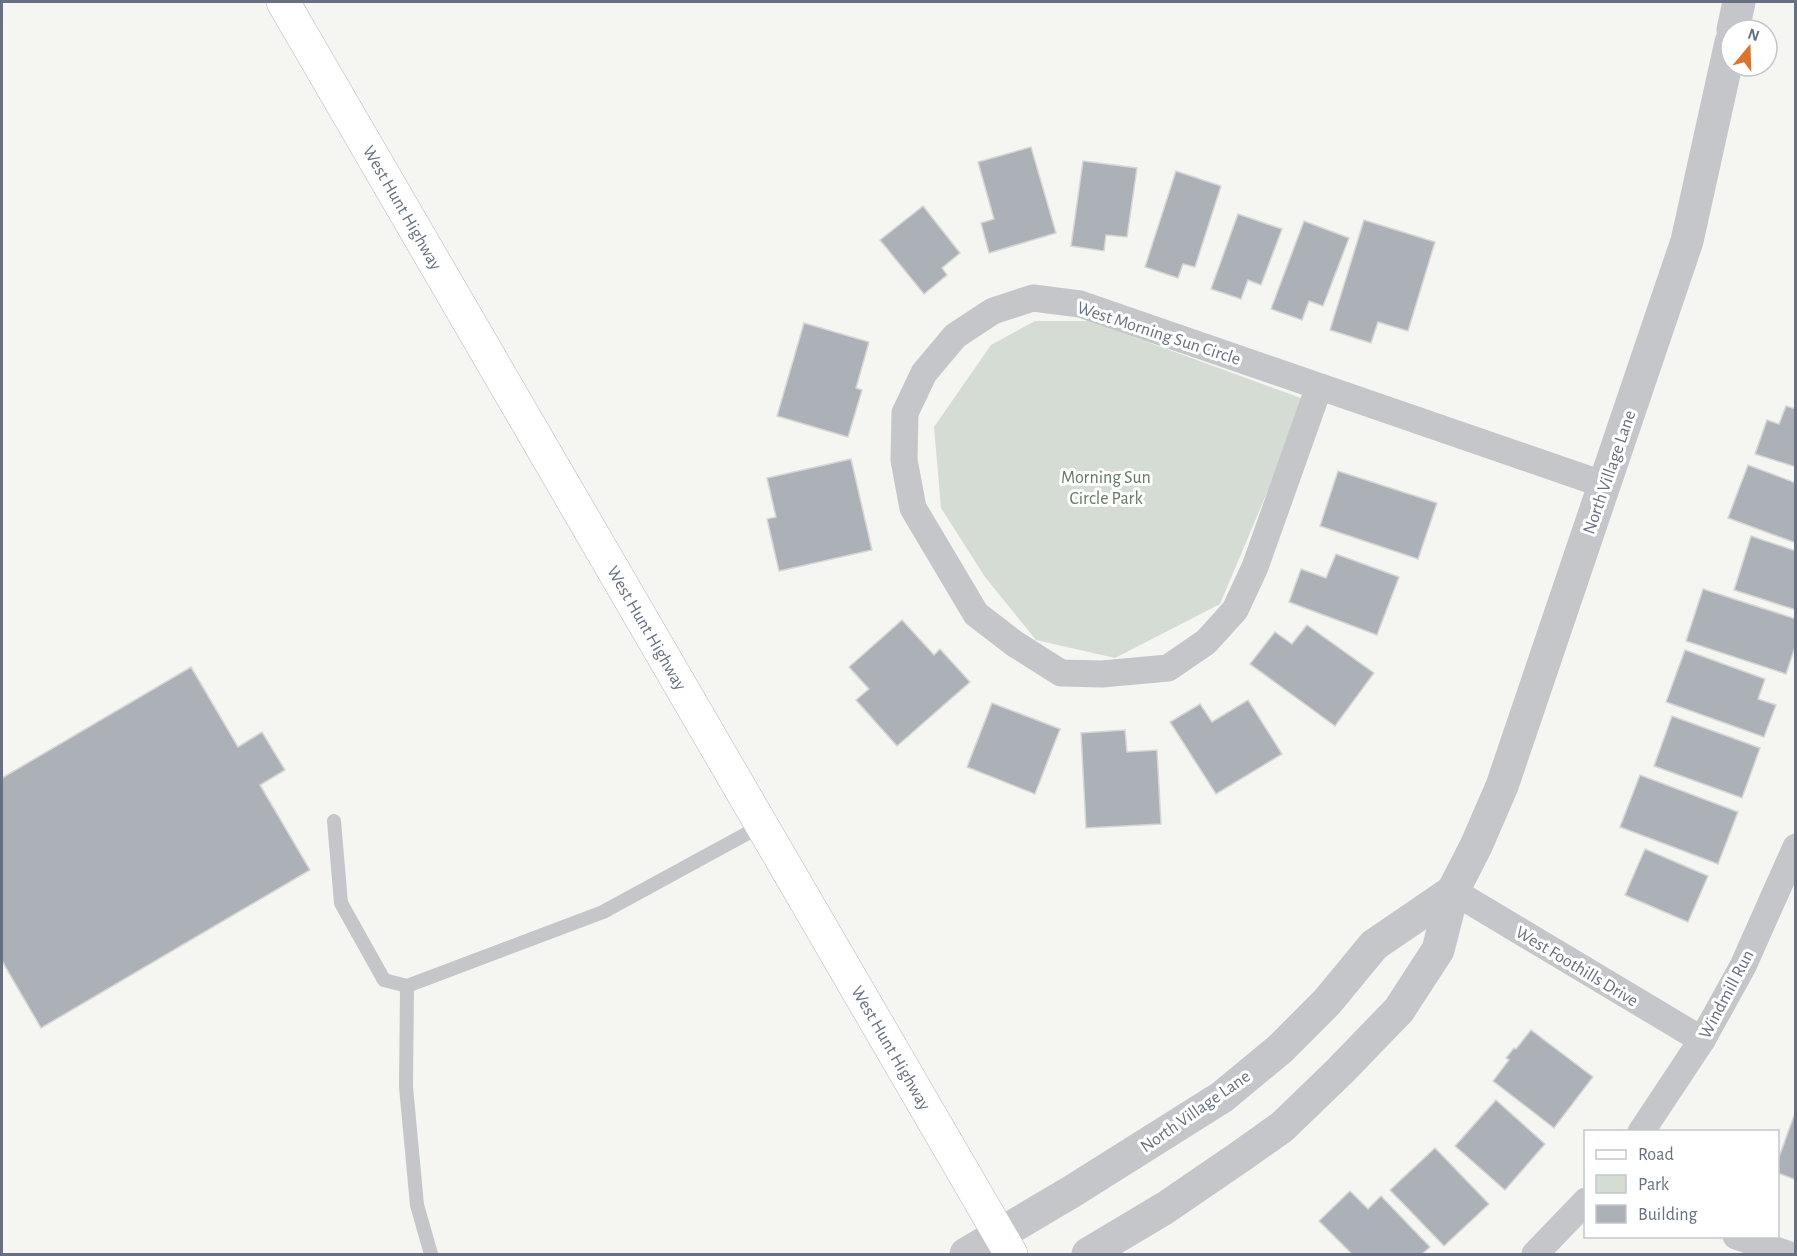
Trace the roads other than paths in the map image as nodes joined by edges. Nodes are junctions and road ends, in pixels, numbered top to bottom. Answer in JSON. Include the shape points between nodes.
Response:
{"nodes":[{"id":1,"x":283,"y":2,"type":"edge"},
{"id":2,"x":1739,"y":2,"type":"edge"},
{"id":3,"x":1736,"y":18,"type":"edge"},
{"id":4,"x":1723,"y":78,"type":"edge"},
{"id":5,"x":1319,"y":387,"type":"junction"},
{"id":6,"x":1605,"y":485,"type":"junction"},
{"id":7,"x":334,"y":821,"type":"dead end"},
{"id":8,"x":762,"y":826,"type":"junction"},
{"id":9,"x":1796,"y":847,"type":"edge"},
{"id":10,"x":1453,"y":891,"type":"junction"},
{"id":11,"x":407,"y":986,"type":"junction"},
{"id":12,"x":1702,"y":1040,"type":"junction"},
{"id":13,"x":1642,"y":1130,"type":"edge"},
{"id":14,"x":1584,"y":1203,"type":"edge"},
{"id":15,"x":1742,"y":1238,"type":"edge"},
{"id":16,"x":1006,"y":1244,"type":"edge"},
{"id":17,"x":431,"y":1254,"type":"edge"},
{"id":18,"x":966,"y":1254,"type":"edge"},
{"id":19,"x":1088,"y":1254,"type":"edge"},
{"id":20,"x":1534,"y":1254,"type":"edge"},
{"id":21,"x":1787,"y":1254,"type":"edge"}],
"edges":[{"from":1,"to":8,"type":"main road","name":"West Hunt Highway"},
{"from":2,"to":3,"type":"street"},
{"from":4,"to":6,"type":"street","name":"North Village Lane","via":[[1688,241]]},
{"from":5,"to":5,"type":"street","name":"West Morning Sun Circle","via":[[1080,304],[1033,298],[993,311],[955,336],[924,373],[905,413],[904,460],[913,507],[976,614],[1015,644],[1061,673],[1168,668],[1206,642],[1235,610],[1255,567]]},
{"from":5,"to":6,"type":"street","name":"West Morning Sun Circle"},
{"from":6,"to":10,"type":"street","name":"North Village Lane","via":[[1502,786]]},
{"from":7,"to":11,"type":"lane","via":[[341,903],[384,980]]},
{"from":8,"to":11,"type":"lane","via":[[603,912]]},
{"from":8,"to":16,"type":"main road","name":"West Hunt Highway"},
{"from":9,"to":12,"type":"street","name":"Windmill Run","via":[[1743,966]]},
{"from":10,"to":12,"type":"street","name":"West Foothills Drive"},
{"from":10,"to":16,"type":"street","name":"North Village Lane","via":[[1374,945],[1327,1002],[1280,1049],[1222,1097],[1071,1192]]},
{"from":10,"to":19,"type":"street","name":"North Village Lane","via":[[1438,950],[1399,1010],[1340,1071],[1282,1126],[1242,1156]]},
{"from":11,"to":17,"type":"lane","via":[[406,1088],[417,1205]]},
{"from":12,"to":13,"type":"street","name":"Windmill Run"},
{"from":14,"to":20,"type":"street"},
{"from":15,"to":21,"type":"street"},
{"from":16,"to":18,"type":"street","name":"North Village Lane"}]}
